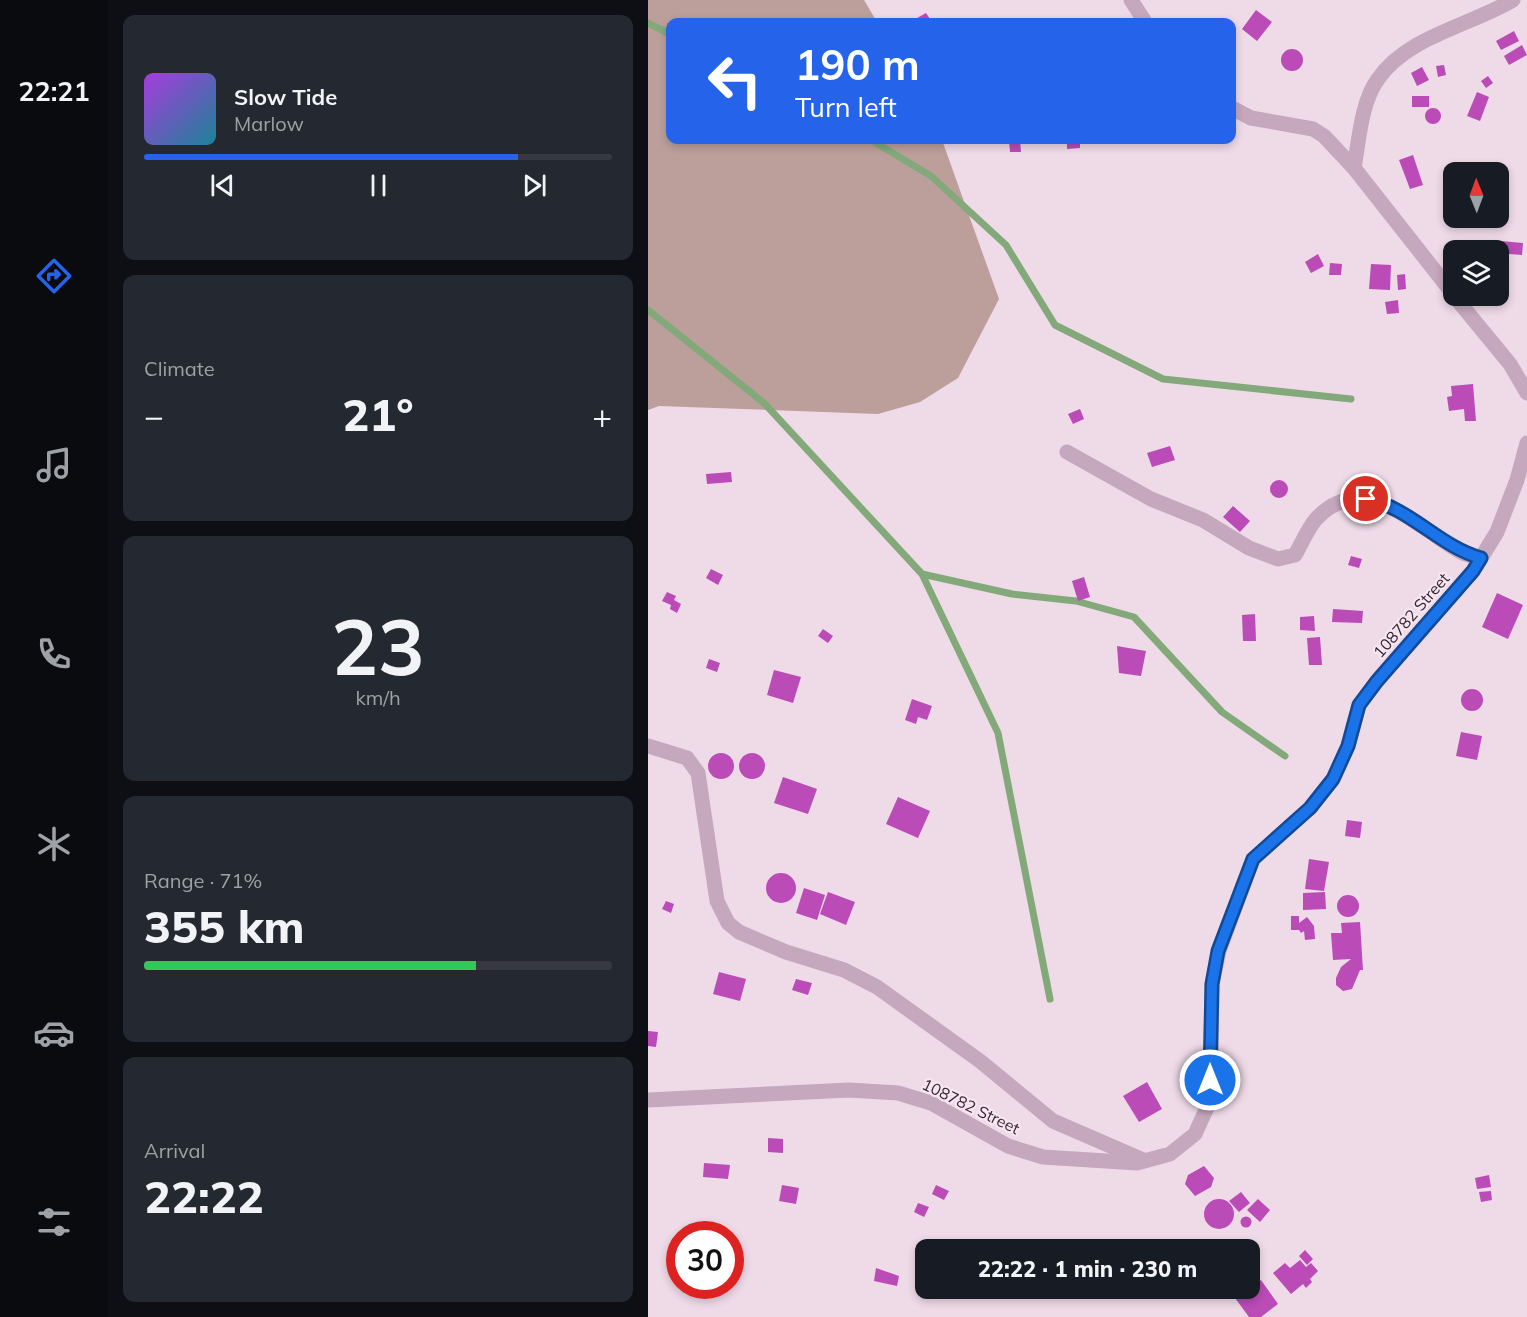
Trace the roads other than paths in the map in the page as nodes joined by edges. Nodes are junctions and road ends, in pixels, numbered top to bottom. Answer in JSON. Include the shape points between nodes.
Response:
{"nodes":[{"id":1,"x":1131,"y":0,"type":"edge"},
{"id":2,"x":1513,"y":0,"type":"edge"},
{"id":3,"x":1142,"y":18,"type":"edge"},
{"id":4,"x":1236,"y":110,"type":"edge"},
{"id":5,"x":1354,"y":168,"type":"junction"},
{"id":6,"x":1443,"y":281,"type":"edge"},
{"id":7,"x":1463,"y":306,"type":"edge"},
{"id":8,"x":1527,"y":393,"type":"edge"},
{"id":9,"x":1527,"y":443,"type":"edge"},
{"id":10,"x":1066,"y":452,"type":"dead end"},
{"id":11,"x":1481,"y":558,"type":"junction"},
{"id":12,"x":648,"y":746,"type":"edge"},
{"id":13,"x":648,"y":1100,"type":"edge"},
{"id":14,"x":1146,"y":1161,"type":"junction"}],
"edges":[{"from":1,"to":3,"type":"street"},
{"from":2,"to":5,"type":"street","via":[[1416,45],[1377,79],[1366,109]]},
{"from":4,"to":5,"type":"street","via":[[1251,118],[1319,132]]},
{"from":5,"to":6,"type":"street"},
{"from":7,"to":8,"type":"street","via":[[1510,364]]},
{"from":9,"to":11,"type":"street","name":"108782 Street","via":[[1497,532]]},
{"from":10,"to":11,"type":"street","via":[[1151,499],[1203,520],[1249,548],[1278,559],[1295,555],[1312,525],[1325,512],[1340,504],[1366,499],[1404,512],[1461,553]]},
{"from":11,"to":14,"type":"street","name":"108782 Street","via":[[1359,705],[1348,746],[1333,779],[1310,808],[1253,859],[1218,951],[1212,984],[1210,1101],[1195,1134],[1170,1154]]},
{"from":12,"to":14,"type":"street","via":[[687,758],[698,773],[717,901],[728,923],[739,932],[834,966],[877,987],[980,1061],[1053,1122]]},
{"from":13,"to":14,"type":"street","name":"108782 Street","via":[[849,1090],[898,1093],[931,1103],[1008,1146],[1043,1157]]}]}
